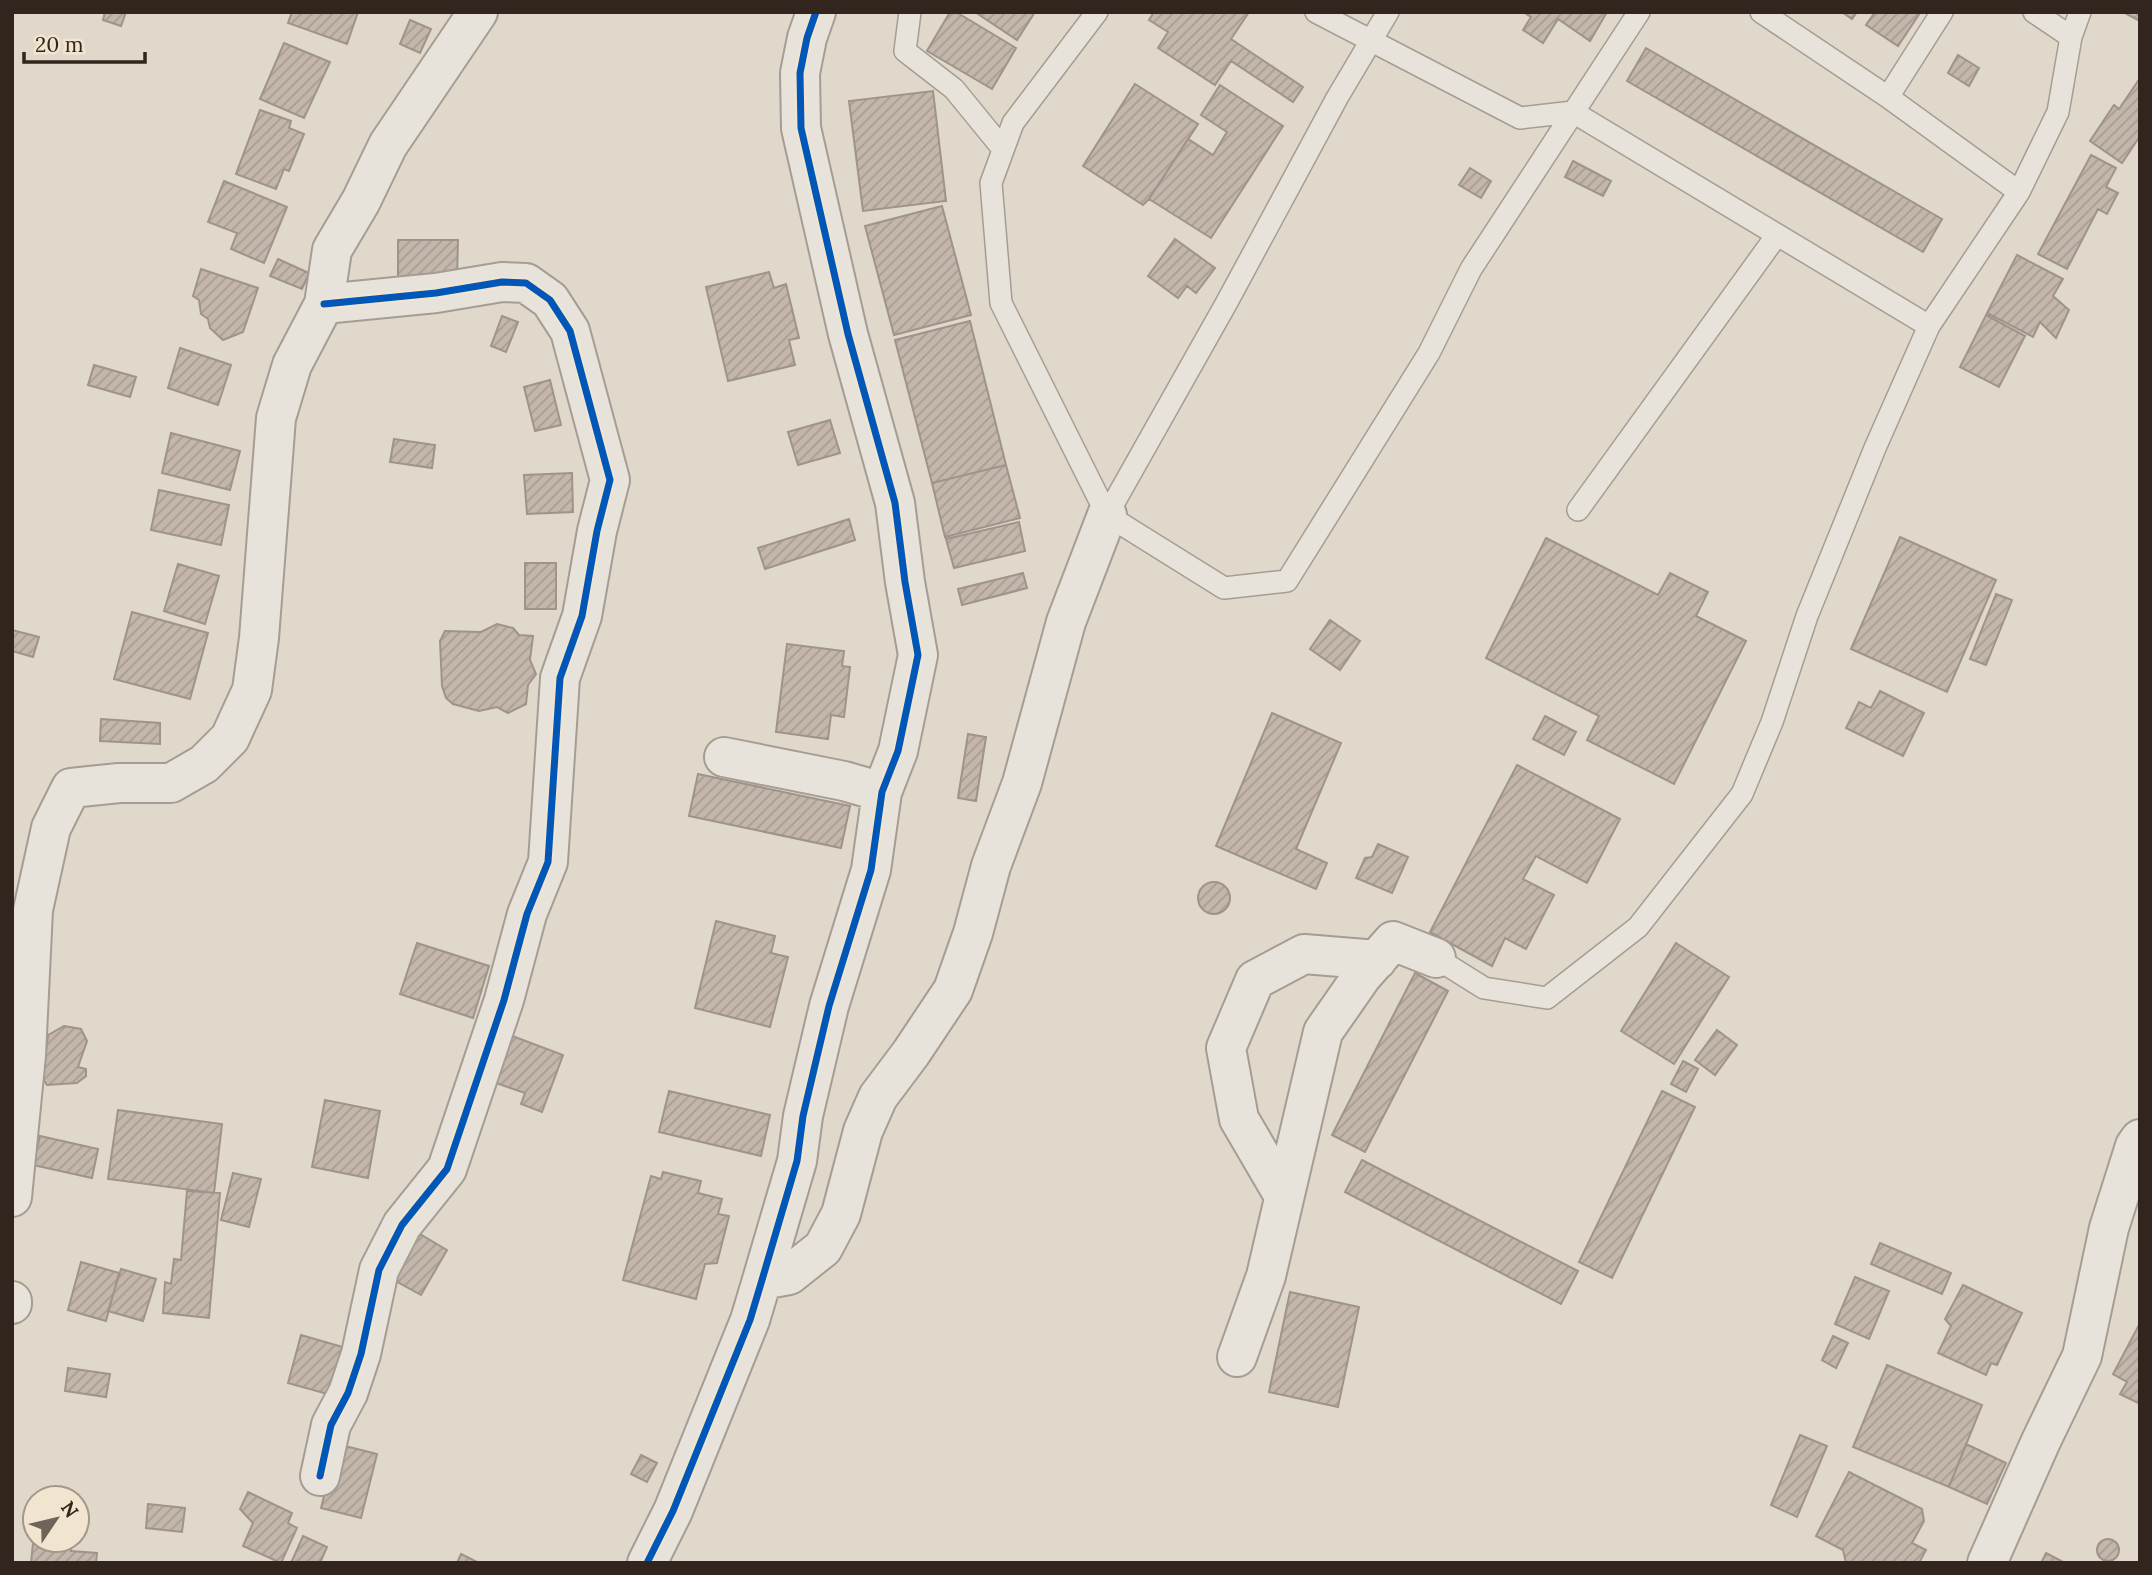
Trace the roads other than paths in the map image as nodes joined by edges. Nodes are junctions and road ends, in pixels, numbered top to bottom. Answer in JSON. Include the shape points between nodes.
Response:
{"nodes":[{"id":1,"x":478,"y":12,"type":"edge"},
{"id":2,"x":816,"y":12,"type":"edge"},
{"id":3,"x":911,"y":12,"type":"edge"},
{"id":4,"x":1097,"y":12,"type":"edge"},
{"id":5,"x":1316,"y":12,"type":"edge"},
{"id":6,"x":1388,"y":12,"type":"edge"},
{"id":7,"x":1639,"y":12,"type":"edge"},
{"id":8,"x":1761,"y":12,"type":"edge"},
{"id":9,"x":1942,"y":12,"type":"edge"},
{"id":10,"x":2034,"y":12,"type":"edge"},
{"id":11,"x":2080,"y":12,"type":"edge"},
{"id":12,"x":2071,"y":37,"type":"junction"},
{"id":13,"x":1370,"y":41,"type":"junction"},
{"id":14,"x":1888,"y":97,"type":"junction"},
{"id":15,"x":1573,"y":111,"type":"junction"},
{"id":16,"x":1003,"y":149,"type":"junction"},
{"id":17,"x":2019,"y":192,"type":"junction"},
{"id":18,"x":1777,"y":235,"type":"junction"},
{"id":19,"x":324,"y":304,"type":"junction"},
{"id":20,"x":1929,"y":326,"type":"junction"},
{"id":21,"x":1578,"y":510,"type":"dead end"},
{"id":22,"x":1107,"y":515,"type":"junction"},
{"id":23,"x":723,"y":757,"type":"dead end"},
{"id":24,"x":882,"y":792,"type":"junction"},
{"id":25,"x":1436,"y":958,"type":"joint"},
{"id":26,"x":1377,"y":960,"type":"junction"},
{"id":27,"x":2140,"y":1139,"type":"edge"},
{"id":28,"x":1284,"y":1196,"type":"junction"},
{"id":29,"x":12,"y":1197,"type":"edge"},
{"id":30,"x":762,"y":1280,"type":"junction"},
{"id":31,"x":1237,"y":1357,"type":"dead end"},
{"id":32,"x":320,"y":1476,"type":"dead end"},
{"id":33,"x":647,"y":1563,"type":"edge"},
{"id":34,"x":1987,"y":1563,"type":"edge"}],
"edges":[{"from":1,"to":19,"type":"street","via":[[388,145],[332,250]]},
{"from":2,"to":24,"type":"street","via":[[800,73],[801,128],[848,334],[895,503],[918,655],[898,751]]},
{"from":3,"to":16,"type":"lane","via":[[905,51],[954,89]]},
{"from":4,"to":16,"type":"lane","via":[[1013,123]]},
{"from":5,"to":13,"type":"lane"},
{"from":6,"to":13,"type":"lane"},
{"from":7,"to":15,"type":"lane"},
{"from":8,"to":14,"type":"lane"},
{"from":9,"to":14,"type":"lane"},
{"from":10,"to":12,"type":"lane"},
{"from":11,"to":12,"type":"lane"},
{"from":12,"to":17,"type":"lane","via":[[2058,112]]},
{"from":13,"to":15,"type":"lane","via":[[1520,118]]},
{"from":13,"to":22,"type":"lane"},
{"from":14,"to":17,"type":"lane"},
{"from":15,"to":18,"type":"lane"},
{"from":15,"to":22,"type":"lane","via":[[1471,269],[1429,353],[1287,581],[1224,587]]},
{"from":16,"to":22,"type":"lane","via":[[991,183],[1001,303]]},
{"from":17,"to":20,"type":"lane"},
{"from":18,"to":20,"type":"lane"},
{"from":18,"to":21,"type":"lane"},
{"from":19,"to":29,"type":"street","via":[[292,365],[276,418],[252,690],[230,738],[204,764],[171,783],[71,788],[51,828],[33,910],[26,1055]]},
{"from":19,"to":32,"type":"street","via":[[526,283],[550,300],[570,331],[610,480],[582,616],[560,678],[548,862],[527,914],[505,1000],[447,1169],[402,1225],[379,1270],[361,1354],[331,1425]]},
{"from":20,"to":25,"type":"lane","via":[[1807,617],[1742,794],[1638,927],[1547,998],[1484,988]]},
{"from":22,"to":30,"type":"street","via":[[1066,622],[1022,783],[953,990],[878,1097],[863,1131],[841,1214],[823,1248],[789,1275]]},
{"from":23,"to":24,"type":"street"},
{"from":24,"to":30,"type":"street","via":[[871,870],[829,1006],[797,1161]]},
{"from":25,"to":26,"type":"street","via":[[1393,941]]},
{"from":26,"to":28,"type":"street","via":[[1323,1032]]},
{"from":26,"to":28,"type":"street","via":[[1304,954],[1255,980],[1226,1048],[1239,1119]]},
{"from":27,"to":34,"type":"street","via":[[2109,1228],[2082,1356]]},
{"from":28,"to":31,"type":"street","via":[[1266,1276]]},
{"from":30,"to":33,"type":"street","via":[[673,1511]]}]}
